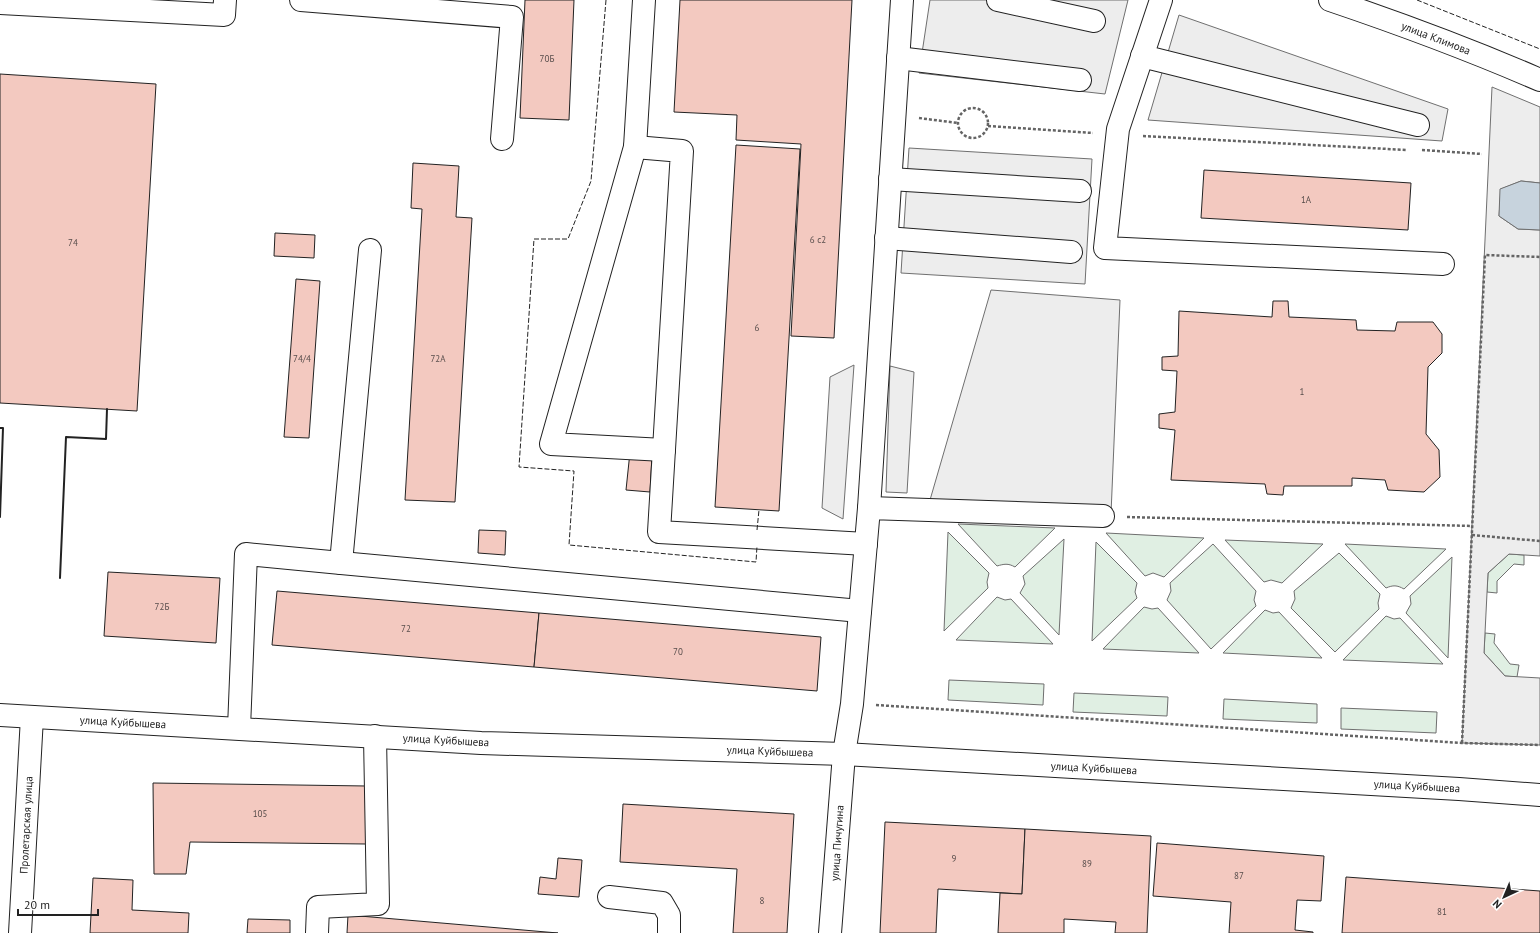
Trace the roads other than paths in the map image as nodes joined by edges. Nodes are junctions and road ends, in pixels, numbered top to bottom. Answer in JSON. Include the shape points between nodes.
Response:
{"nodes":[{"id":1,"x":225,"y":0,"type":"edge"},
{"id":2,"x":301,"y":0,"type":"edge"},
{"id":3,"x":644,"y":0,"type":"edge"},
{"id":4,"x":902,"y":0,"type":"edge"},
{"id":5,"x":998,"y":0,"type":"edge"},
{"id":6,"x":1161,"y":0,"type":"edge"},
{"id":7,"x":1330,"y":0,"type":"edge"},
{"id":8,"x":0,"y":3,"type":"edge"},
{"id":9,"x":1094,"y":21,"type":"dead end"},
{"id":10,"x":1142,"y":56,"type":"junction"},
{"id":11,"x":898,"y":58,"type":"junction"},
{"id":12,"x":1080,"y":80,"type":"dead end"},
{"id":13,"x":1540,"y":80,"type":"edge"},
{"id":14,"x":1418,"y":124,"type":"dead end"},
{"id":15,"x":502,"y":138,"type":"dead end"},
{"id":16,"x":635,"y":147,"type":"junction"},
{"id":17,"x":890,"y":179,"type":"junction"},
{"id":18,"x":1080,"y":191,"type":"dead end"},
{"id":19,"x":886,"y":238,"type":"junction"},
{"id":20,"x":370,"y":250,"type":"dead end"},
{"id":21,"x":1071,"y":252,"type":"dead end"},
{"id":22,"x":1443,"y":264,"type":"dead end"},
{"id":23,"x":664,"y":450,"type":"junction"},
{"id":24,"x":869,"y":508,"type":"junction"},
{"id":25,"x":1103,"y":516,"type":"road end"},
{"id":26,"x":866,"y":544,"type":"junction"},
{"id":27,"x":341,"y":563,"type":"junction"},
{"id":28,"x":860,"y":611,"type":"junction"},
{"id":29,"x":0,"y":715,"type":"edge"},
{"id":30,"x":32,"y":718,"type":"junction"},
{"id":31,"x":239,"y":728,"type":"junction"},
{"id":32,"x":375,"y":736,"type":"junction"},
{"id":33,"x":844,"y":754,"type":"junction"},
{"id":34,"x":1540,"y":795,"type":"edge"},
{"id":35,"x":609,"y":897,"type":"dead end"},
{"id":36,"x":20,"y":933,"type":"edge"},
{"id":37,"x":317,"y":933,"type":"edge"},
{"id":38,"x":669,"y":933,"type":"edge"},
{"id":39,"x":830,"y":933,"type":"edge"}],
"edges":[{"from":1,"to":8,"type":"main road","via":[[224,15]]},
{"from":2,"to":15,"type":"main road","via":[[512,18]]},
{"from":3,"to":16,"type":"main road"},
{"from":4,"to":11,"type":"main road","name":"улица Пичугина"},
{"from":5,"to":9,"type":"main road"},
{"from":6,"to":10,"type":"main road"},
{"from":7,"to":13,"type":"main road","name":"улица Климова","via":[[1495,60]]},
{"from":10,"to":14,"type":"main road"},
{"from":10,"to":22,"type":"main road","via":[[1118,129],[1106,248]]},
{"from":11,"to":12,"type":"main road"},
{"from":11,"to":17,"type":"main road","name":"улица Пичугина"},
{"from":16,"to":23,"type":"main road","via":[[682,151]]},
{"from":16,"to":23,"type":"main road","via":[[551,444]]},
{"from":17,"to":18,"type":"main road"},
{"from":17,"to":19,"type":"main road","name":"улица Пичугина"},
{"from":19,"to":21,"type":"main road"},
{"from":19,"to":24,"type":"main road","name":"улица Пичугина"},
{"from":20,"to":27,"type":"main road"},
{"from":23,"to":26,"type":"main road","via":[[659,532]]},
{"from":24,"to":25,"type":"main road"},
{"from":24,"to":26,"type":"main road","name":"улица Пичугина"},
{"from":26,"to":28,"type":"main road","name":"улица Пичугина"},
{"from":27,"to":28,"type":"main road"},
{"from":27,"to":31,"type":"main road","via":[[246,554]]},
{"from":28,"to":33,"type":"main road","name":"улица Пичугина","via":[[852,704]]},
{"from":29,"to":30,"type":"main road","name":"улица Куйбышева"},
{"from":30,"to":31,"type":"main road","name":"улица Куйбышева"},
{"from":30,"to":36,"type":"main road","name":"Пролетарская улица"},
{"from":31,"to":32,"type":"main road","name":"улица Куйбышева"},
{"from":32,"to":33,"type":"main road","name":"улица Куйбышева","via":[[489,743]]},
{"from":32,"to":37,"type":"main road","via":[[378,904],[318,907]]},
{"from":33,"to":34,"type":"main road","name":"улица Куйбышева"},
{"from":33,"to":39,"type":"main road","name":"улица Пичугина"},
{"from":35,"to":38,"type":"main road","via":[[662,903],[669,915]]}]}
